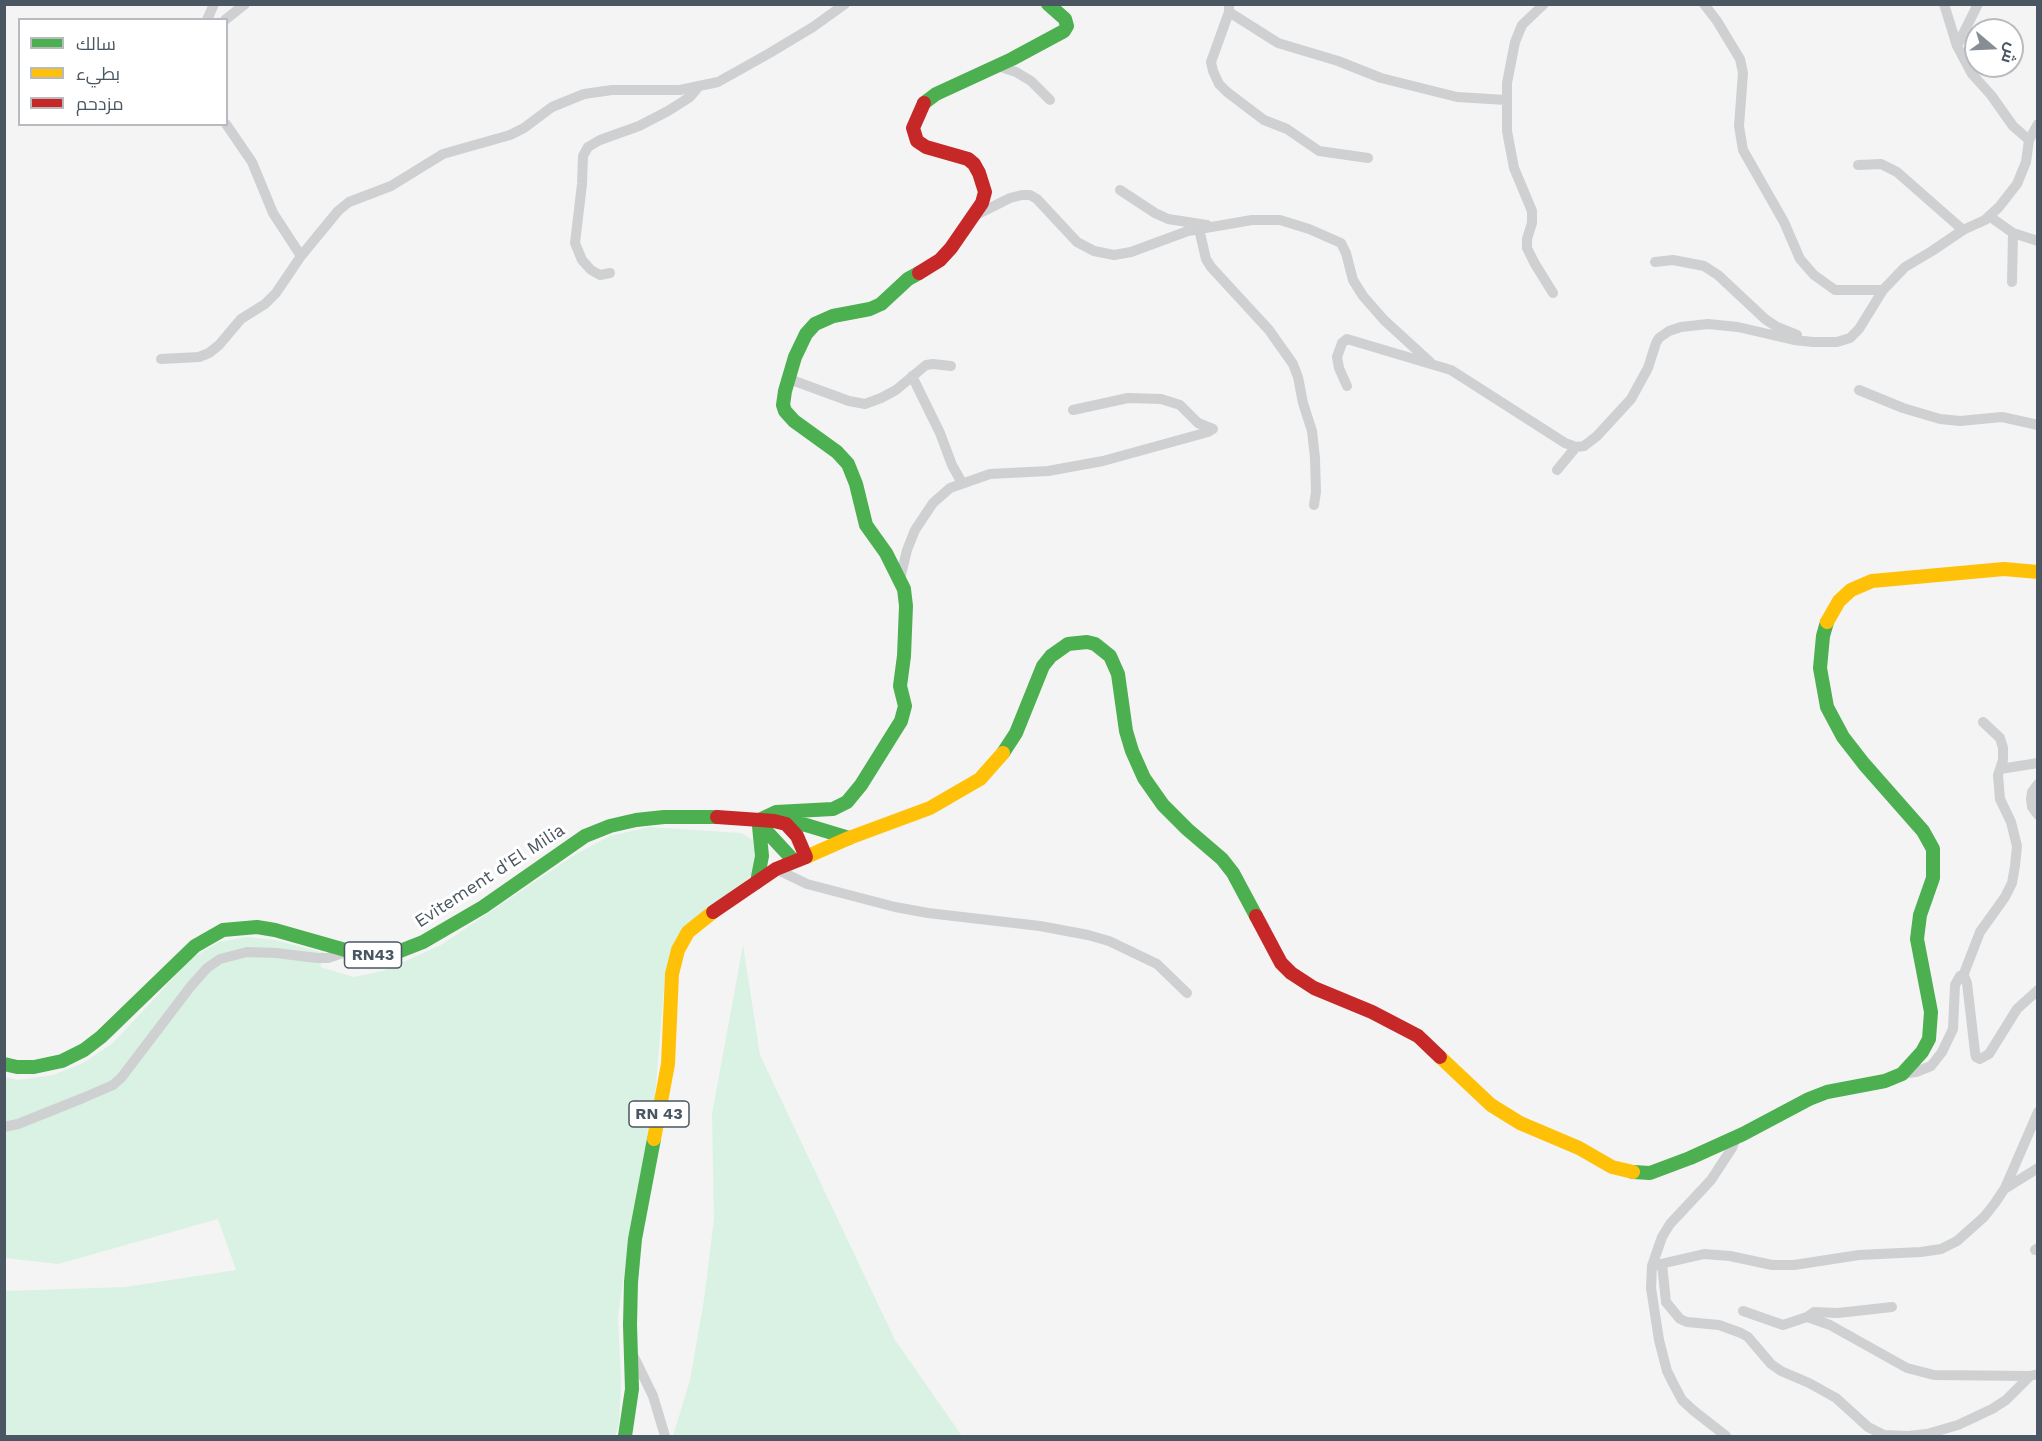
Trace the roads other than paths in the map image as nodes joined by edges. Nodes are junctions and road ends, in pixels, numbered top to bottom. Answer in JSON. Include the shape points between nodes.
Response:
{"nodes":[{"id":1,"x":214,"y":4,"type":"edge"},
{"id":2,"x":245,"y":4,"type":"edge"},
{"id":3,"x":845,"y":4,"type":"edge"},
{"id":4,"x":1048,"y":4,"type":"edge"},
{"id":5,"x":1544,"y":4,"type":"edge"},
{"id":6,"x":1704,"y":4,"type":"edge"},
{"id":7,"x":1944,"y":4,"type":"edge"},
{"id":8,"x":1978,"y":4,"type":"edge"},
{"id":9,"x":1229,"y":8,"type":"edge"},
{"id":10,"x":208,"y":18,"type":"edge"},
{"id":11,"x":228,"y":18,"type":"edge"},
{"id":12,"x":1957,"y":46,"type":"junction"},
{"id":13,"x":998,"y":66,"type":"junction"},
{"id":14,"x":699,"y":86,"type":"junction"},
{"id":15,"x":1050,"y":100,"type":"dead end"},
{"id":16,"x":1506,"y":100,"type":"junction"},
{"id":17,"x":2037,"y":124,"type":"edge"},
{"id":18,"x":227,"y":126,"type":"edge"},
{"id":19,"x":2029,"y":140,"type":"junction"},
{"id":20,"x":1368,"y":158,"type":"dead end"},
{"id":21,"x":1857,"y":165,"type":"dead end"},
{"id":22,"x":1120,"y":190,"type":"dead end"},
{"id":23,"x":1989,"y":216,"type":"junction"},
{"id":24,"x":970,"y":218,"type":"junction"},
{"id":25,"x":1215,"y":226,"type":"junction"},
{"id":26,"x":1199,"y":229,"type":"junction"},
{"id":27,"x":1963,"y":230,"type":"junction"},
{"id":28,"x":2013,"y":233,"type":"junction"},
{"id":29,"x":2037,"y":241,"type":"edge"},
{"id":30,"x":301,"y":256,"type":"junction"},
{"id":31,"x":1655,"y":262,"type":"dead end"},
{"id":32,"x":610,"y":273,"type":"dead end"},
{"id":33,"x":2012,"y":282,"type":"dead end"},
{"id":34,"x":1883,"y":290,"type":"junction"},
{"id":35,"x":1553,"y":293,"type":"dead end"},
{"id":36,"x":1817,"y":342,"type":"junction"},
{"id":37,"x":161,"y":359,"type":"dead end"},
{"id":38,"x":1432,"y":364,"type":"junction"},
{"id":39,"x":951,"y":366,"type":"dead end"},
{"id":40,"x":912,"y":376,"type":"junction"},
{"id":41,"x":789,"y":379,"type":"junction"},
{"id":42,"x":1347,"y":386,"type":"dead end"},
{"id":43,"x":1859,"y":390,"type":"dead end"},
{"id":44,"x":1073,"y":410,"type":"dead end"},
{"id":45,"x":2037,"y":425,"type":"edge"},
{"id":46,"x":1576,"y":447,"type":"junction"},
{"id":47,"x":1557,"y":470,"type":"dead end"},
{"id":48,"x":962,"y":483,"type":"junction"},
{"id":49,"x":1314,"y":505,"type":"dead end"},
{"id":50,"x":2037,"y":572,"type":"edge"},
{"id":51,"x":900,"y":579,"type":"junction"},
{"id":52,"x":1983,"y":722,"type":"dead end"},
{"id":53,"x":2037,"y":764,"type":"edge"},
{"id":54,"x":2000,"y":769,"type":"junction"},
{"id":55,"x":2037,"y":784,"type":"edge"},
{"id":56,"x":2037,"y":815,"type":"edge"},
{"id":57,"x":778,"y":822,"type":"junction"},
{"id":58,"x":758,"y":823,"type":"junction"},
{"id":59,"x":849,"y":838,"type":"junction"},
{"id":60,"x":800,"y":859,"type":"junction"},
{"id":61,"x":776,"y":869,"type":"junction"},
{"id":62,"x":757,"y":882,"type":"junction"},
{"id":63,"x":349,"y":951,"type":"junction"},
{"id":64,"x":1963,"y":976,"type":"junction"},
{"id":65,"x":2037,"y":990,"type":"edge"},
{"id":66,"x":1187,"y":993,"type":"dead end"},
{"id":67,"x":4,"y":1064,"type":"edge"},
{"id":68,"x":1902,"y":1074,"type":"junction"},
{"id":69,"x":2037,"y":1112,"type":"edge"},
{"id":70,"x":4,"y":1127,"type":"edge"},
{"id":71,"x":1736,"y":1137,"type":"junction"},
{"id":72,"x":2037,"y":1168,"type":"edge"},
{"id":73,"x":2005,"y":1188,"type":"junction"},
{"id":74,"x":1657,"y":1265,"type":"junction"},
{"id":75,"x":1892,"y":1307,"type":"dead end"},
{"id":76,"x":1743,"y":1311,"type":"dead end"},
{"id":77,"x":1808,"y":1317,"type":"junction"},
{"id":78,"x":632,"y":1352,"type":"junction"},
{"id":79,"x":2034,"y":1375,"type":"edge"},
{"id":80,"x":625,"y":1437,"type":"edge"},
{"id":81,"x":665,"y":1437,"type":"edge"},
{"id":82,"x":1726,"y":1437,"type":"edge"}],
"edges":[{"from":1,"to":10,"type":"street"},
{"from":2,"to":11,"type":"street"},
{"from":3,"to":14,"type":"street","via":[[768,54],[718,82]]},
{"from":4,"to":13,"type":"main road","via":[[1065,19],[1066,29]]},
{"from":5,"to":16,"type":"street","via":[[1527,19],[1518,34],[1510,61]]},
{"from":6,"to":34,"type":"street","via":[[1740,59],[1743,73],[1738,126],[1743,150],[1800,259],[1835,290]]},
{"from":7,"to":12,"type":"street"},
{"from":8,"to":12,"type":"street"},
{"from":9,"to":16,"type":"street","via":[[1278,43],[1381,78],[1457,97]]},
{"from":9,"to":20,"type":"street","via":[[1211,62],[1227,92],[1264,120],[1287,129],[1319,151]]},
{"from":12,"to":19,"type":"street","via":[[1972,74]]},
{"from":13,"to":15,"type":"street","via":[[1031,81]]},
{"from":13,"to":24,"type":"main road","via":[[936,94],[924,103],[913,128],[921,145],[962,156],[974,164],[986,192]]},
{"from":14,"to":30,"type":"street","via":[[658,91],[612,90],[562,102],[510,135],[443,154],[391,186],[349,202]]},
{"from":14,"to":32,"type":"street","via":[[668,111],[600,140],[588,147],[583,156],[575,243],[591,270],[600,275]]},
{"from":16,"to":35,"type":"street","via":[[1510,152],[1532,211],[1527,248]]},
{"from":17,"to":19,"type":"street"},
{"from":18,"to":30,"type":"street","via":[[252,162],[273,213]]},
{"from":19,"to":23,"type":"street","via":[[2017,184]]},
{"from":21,"to":27,"type":"street","via":[[1881,164],[1897,171]]},
{"from":22,"to":25,"type":"street","via":[[1168,219]]},
{"from":23,"to":27,"type":"street"},
{"from":23,"to":28,"type":"street"},
{"from":24,"to":26,"type":"street","via":[[1010,198],[1030,195],[1077,242],[1095,252],[1114,255]]},
{"from":24,"to":41,"type":"main road","via":[[945,255],[908,279],[881,304],[815,324],[801,343]]},
{"from":25,"to":26,"type":"street"},
{"from":25,"to":38,"type":"street","via":[[1280,220],[1341,243],[1353,280],[1367,302]]},
{"from":26,"to":49,"type":"street","via":[[1211,267],[1293,364],[1314,445]]},
{"from":27,"to":34,"type":"street","via":[[1905,267]]},
{"from":28,"to":29,"type":"street"},
{"from":28,"to":33,"type":"street"},
{"from":30,"to":37,"type":"street","via":[[265,304],[241,319],[219,345],[199,357]]},
{"from":31,"to":36,"type":"street","via":[[1673,260],[1704,266],[1772,324]]},
{"from":34,"to":36,"type":"street","via":[[1854,334],[1837,342]]},
{"from":36,"to":46,"type":"street","via":[[1724,324],[1669,331],[1656,343],[1631,399],[1598,436]]},
{"from":38,"to":42,"type":"street","via":[[1346,339],[1340,345],[1337,362]]},
{"from":38,"to":46,"type":"street","via":[[1451,370]]},
{"from":39,"to":40,"type":"street","via":[[926,365]]},
{"from":40,"to":41,"type":"street","via":[[896,390],[865,404]]},
{"from":40,"to":48,"type":"street"},
{"from":41,"to":51,"type":"main road","via":[[785,411],[848,464],[866,525]]},
{"from":43,"to":45,"type":"street","via":[[1940,419],[2002,417]]},
{"from":44,"to":48,"type":"street","via":[[1128,398],[1161,399],[1180,405],[1198,423],[1213,429],[1103,461],[1048,471],[990,474]]},
{"from":46,"to":47,"type":"street"},
{"from":48,"to":51,"type":"street","via":[[940,494],[923,518],[910,540]]},
{"from":50,"to":68,"type":"main road","via":[[2004,569],[1872,581],[1851,590],[1839,601],[1822,636],[1820,668],[1827,707],[1843,737],[1923,831],[1933,849],[1933,879],[1920,915],[1917,939],[1931,1026],[1922,1052]]},
{"from":51,"to":58,"type":"main road","via":[[906,598],[900,686],[904,706],[898,728],[858,790],[841,807],[776,812]]},
{"from":52,"to":54,"type":"street","via":[[2000,738]]},
{"from":53,"to":54,"type":"street"},
{"from":54,"to":64,"type":"street","via":[[2000,799],[2017,846],[2012,883],[1980,932]]},
{"from":55,"to":56,"type":"street","via":[[2031,799]]},
{"from":57,"to":58,"type":"main road","name":"Evitement d'El Milia"},
{"from":57,"to":59,"type":"main road","name":"Evitement d'El Milia","via":[[806,825]]},
{"from":57,"to":60,"type":"main road","via":[[794,832]]},
{"from":58,"to":60,"type":"main road"},
{"from":58,"to":62,"type":"main road","via":[[762,855]]},
{"from":58,"to":63,"type":"main road","name":"Evitement d'El Milia","number":"RN43","via":[[664,817],[610,826],[585,836],[483,907],[423,942],[376,955]]},
{"from":59,"to":60,"type":"main road"},
{"from":59,"to":71,"type":"main road","via":[[930,808],[980,779],[1016,733],[1043,666],[1051,656],[1068,644],[1095,644],[1110,656],[1118,674],[1126,731],[1144,778],[1163,805],[1233,873],[1273,950],[1291,973],[1314,988],[1404,1027],[1491,1105],[1612,1167],[1650,1173]]},
{"from":60,"to":61,"type":"main road","number":"RN 43"},
{"from":61,"to":62,"type":"main road","number":"RN 43"},
{"from":61,"to":66,"type":"street","via":[[807,884],[895,907],[1088,935],[1157,964]]},
{"from":62,"to":78,"type":"main road","number":"RN 43","via":[[704,918],[688,932],[678,950],[672,974],[668,1064],[635,1239]]},
{"from":63,"to":67,"type":"main road","name":"Evitement d'El Milia","number":"RN43","via":[[275,930],[224,930],[195,946],[84,1050],[62,1061],[34,1067]]},
{"from":63,"to":70,"type":"street","via":[[328,958],[260,952],[220,959],[191,986],[113,1085]]},
{"from":64,"to":65,"type":"street","via":[[1976,1057],[1980,1059],[1989,1054],[2017,1009]]},
{"from":64,"to":68,"type":"street","via":[[1955,985],[1953,1029],[1942,1052],[1931,1066]]},
{"from":68,"to":71,"type":"main road","via":[[1827,1092]]},
{"from":69,"to":73,"type":"street"},
{"from":71,"to":74,"type":"street","via":[[1711,1180],[1670,1224],[1656,1250]]},
{"from":72,"to":73,"type":"street"},
{"from":73,"to":74,"type":"street","via":[[1984,1217],[1958,1241],[1941,1249],[1794,1265],[1704,1254]]},
{"from":74,"to":79,"type":"street","via":[[1666,1302],[1680,1319],[1741,1332],[1771,1364],[1836,1398],[1868,1427],[1884,1435],[1927,1434],[1969,1420],[1992,1410]]},
{"from":74,"to":82,"type":"street","via":[[1651,1288],[1667,1371],[1683,1400]]},
{"from":75,"to":77,"type":"street","via":[[1814,1312]]},
{"from":76,"to":77,"type":"street","via":[[1783,1324]]},
{"from":77,"to":79,"type":"street","via":[[1907,1368],[1934,1375]]},
{"from":78,"to":80,"type":"main road","number":"RN 43","via":[[632,1389]]},
{"from":78,"to":81,"type":"street","via":[[653,1396]]}]}
